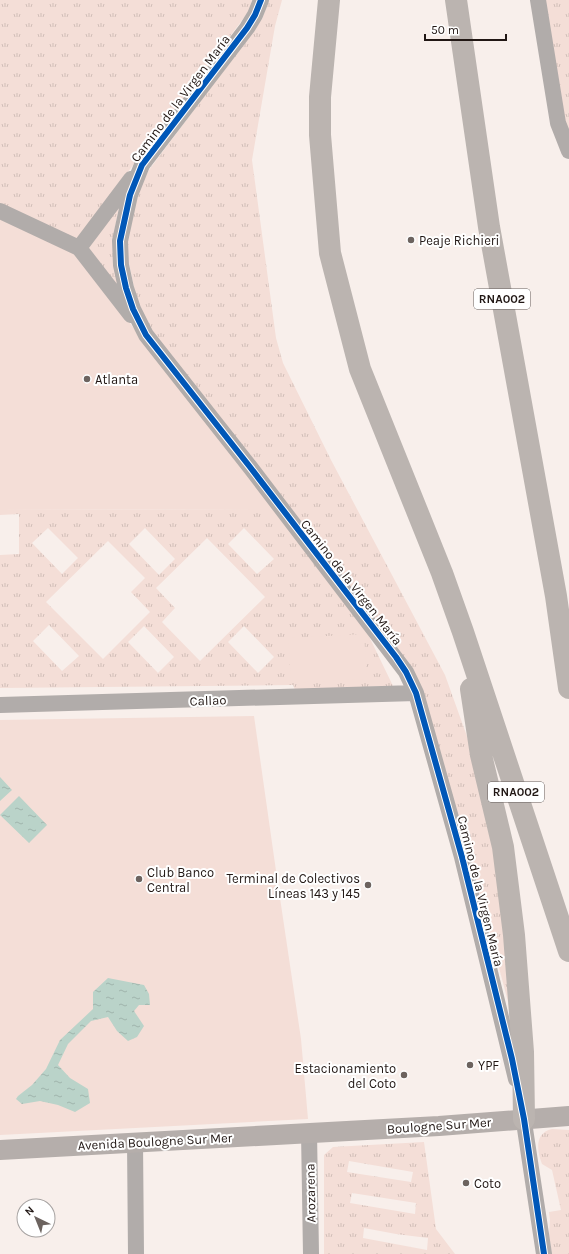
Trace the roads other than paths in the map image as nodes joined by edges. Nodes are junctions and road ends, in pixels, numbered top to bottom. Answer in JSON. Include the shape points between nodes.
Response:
{"nodes":[{"id":1,"x":260,"y":0,"type":"edge"},
{"id":2,"x":329,"y":0,"type":"edge"},
{"id":3,"x":456,"y":0,"type":"edge"},
{"id":4,"x":538,"y":0,"type":"edge"},
{"id":5,"x":569,"y":151,"type":"edge"},
{"id":6,"x":142,"y":165,"type":"junction"},
{"id":7,"x":0,"y":211,"type":"edge"},
{"id":8,"x":79,"y":248,"type":"junction"},
{"id":9,"x":146,"y":335,"type":"junction"},
{"id":10,"x":556,"y":596,"type":"junction"},
{"id":11,"x":569,"y":630,"type":"edge"},
{"id":12,"x":463,"y":632,"type":"junction"},
{"id":13,"x":569,"y":688,"type":"edge"},
{"id":14,"x":416,"y":693,"type":"junction"},
{"id":15,"x":0,"y":705,"type":"edge"},
{"id":16,"x":569,"y":951,"type":"edge"},
{"id":17,"x":569,"y":1116,"type":"edge"},
{"id":18,"x":524,"y":1119,"type":"junction"},
{"id":19,"x":309,"y":1132,"type":"junction"},
{"id":20,"x":135,"y":1142,"type":"junction"},
{"id":21,"x":0,"y":1150,"type":"edge"},
{"id":22,"x":136,"y":1254,"type":"edge"},
{"id":23,"x":311,"y":1254,"type":"edge"},
{"id":24,"x":544,"y":1254,"type":"edge"}],
"edges":[{"from":1,"to":6,"type":"street","name":"Camino de la Virgen María","via":[[247,28]]},
{"from":2,"to":12,"type":"highway","number":"RNA002","via":[[320,97],[320,135],[330,253],[360,369]]},
{"from":3,"to":10,"type":"highway","number":"RNA002","via":[[489,227]]},
{"from":4,"to":5,"type":"street","via":[[558,123]]},
{"from":6,"to":8,"type":"street","name":"Camino de la Virgen María"},
{"from":6,"to":9,"type":"street","name":"Camino de la Virgen María","via":[[130,195],[120,241],[121,265],[126,288]]},
{"from":7,"to":8,"type":"street"},
{"from":8,"to":9,"type":"street","name":"Camino de la Virgen María"},
{"from":9,"to":14,"type":"street","name":"Camino de la Virgen María","via":[[391,650]]},
{"from":10,"to":11,"type":"highway"},
{"from":10,"to":13,"type":"highway","number":"RNA002"},
{"from":12,"to":16,"type":"highway","number":"RNA002"},
{"from":12,"to":18,"type":"highway","via":[[480,755],[504,855],[514,935],[522,1036]]},
{"from":14,"to":15,"type":"street","name":"Callao"},
{"from":14,"to":18,"type":"street","name":"Camino de la Virgen María","via":[[462,857],[512,1059]]},
{"from":17,"to":18,"type":"main road","name":"Boulogne Sur Mer"},
{"from":18,"to":19,"type":"main road","name":"Boulogne Sur Mer"},
{"from":18,"to":24,"type":"street","name":"Camino de la Virgen María"},
{"from":19,"to":20,"type":"main road","name":"Avenida Boulogne Sur Mer"},
{"from":19,"to":23,"type":"street","name":"Arozarena"},
{"from":20,"to":21,"type":"main road","name":"Avenida Boulogne Sur Mer"},
{"from":20,"to":22,"type":"street"}]}
